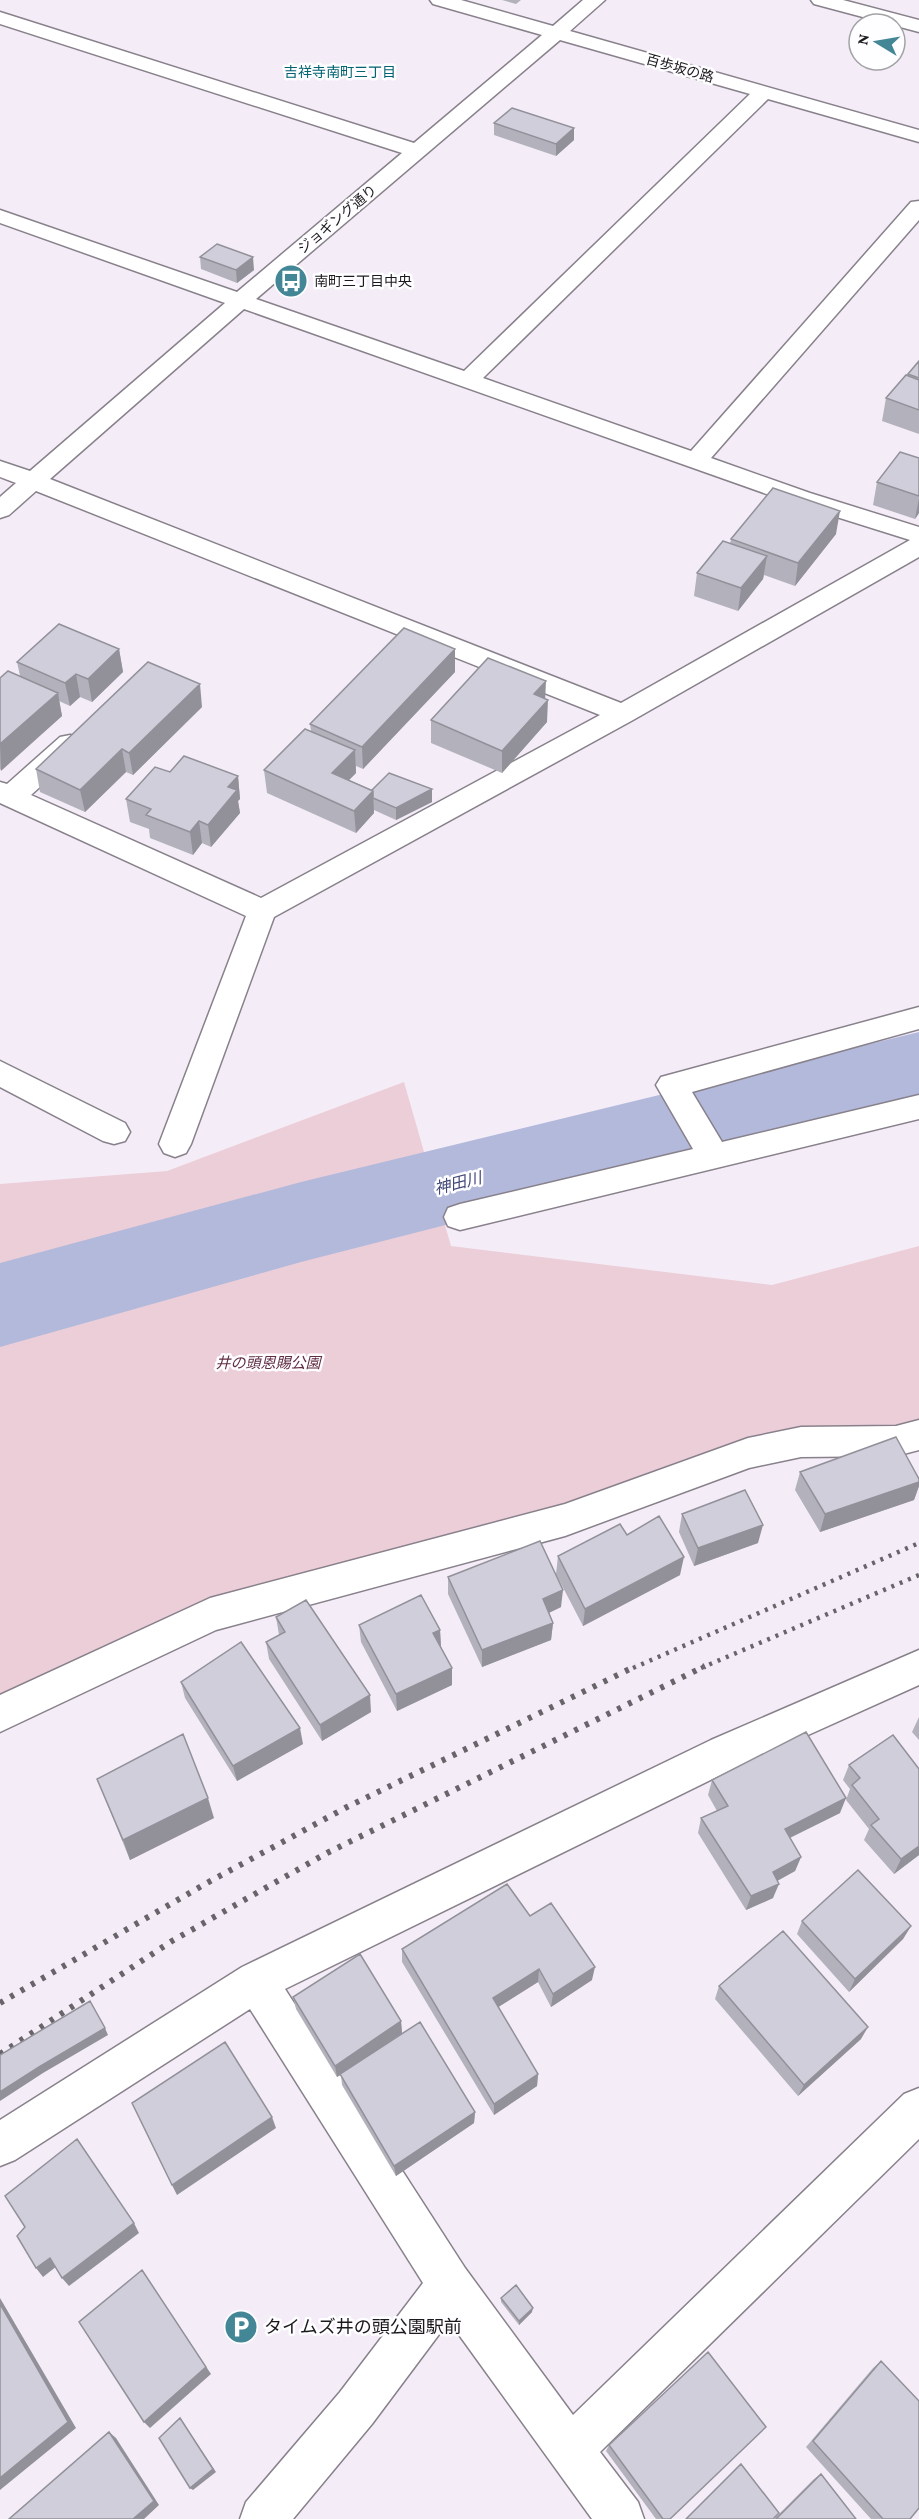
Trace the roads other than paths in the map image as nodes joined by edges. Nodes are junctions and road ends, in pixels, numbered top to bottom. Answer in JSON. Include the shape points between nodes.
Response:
{"nodes":[{"id":1,"x":440,"y":0,"type":"edge"},
{"id":2,"x":595,"y":0,"type":"edge"},
{"id":3,"x":821,"y":0,"type":"edge"},
{"id":4,"x":0,"y":18,"type":"edge"},
{"id":5,"x":919,"y":26,"type":"edge"},
{"id":6,"x":556,"y":33,"type":"junction"},
{"id":7,"x":764,"y":92,"type":"junction"},
{"id":8,"x":919,"y":136,"type":"edge"},
{"id":9,"x":417,"y":151,"type":"junction"},
{"id":10,"x":919,"y":207,"type":"edge"},
{"id":11,"x":0,"y":216,"type":"edge"},
{"id":12,"x":240,"y":301,"type":"junction"},
{"id":13,"x":467,"y":381,"type":"junction"},
{"id":14,"x":696,"y":459,"type":"junction"},
{"id":15,"x":0,"y":468,"type":"edge"},
{"id":16,"x":34,"y":481,"type":"junction"},
{"id":17,"x":0,"y":510,"type":"edge"},
{"id":18,"x":919,"y":535,"type":"edge"},
{"id":19,"x":919,"y":546,"type":"edge"},
{"id":20,"x":623,"y":714,"type":"junction"},
{"id":21,"x":91,"y":726,"type":"edge"},
{"id":22,"x":6,"y":795,"type":"edge"},
{"id":23,"x":262,"y":911,"type":"junction"},
{"id":24,"x":919,"y":1018,"type":"edge"},
{"id":25,"x":0,"y":1073,"type":"edge"},
{"id":26,"x":919,"y":1107,"type":"edge"},
{"id":27,"x":114,"y":1132,"type":"dead end"},
{"id":28,"x":175,"y":1143,"type":"dead end"},
{"id":29,"x":710,"y":1150,"type":"junction"},
{"id":30,"x":460,"y":1217,"type":"dead end"},
{"id":31,"x":919,"y":1435,"type":"edge"},
{"id":32,"x":919,"y":1667,"type":"edge"},
{"id":33,"x":0,"y":1714,"type":"edge"},
{"id":34,"x":256,"y":1981,"type":"junction"},
{"id":35,"x":919,"y":2109,"type":"edge"},
{"id":36,"x":0,"y":2145,"type":"edge"},
{"id":37,"x":449,"y":2284,"type":"junction"},
{"id":38,"x":570,"y":2449,"type":"junction"},
{"id":39,"x":263,"y":2519,"type":"edge"},
{"id":40,"x":621,"y":2519,"type":"edge"}],
"edges":[{"from":1,"to":6,"type":"street","name":"百歩坂の路"},
{"from":2,"to":6,"type":"street","name":"ジョギング通り"},
{"from":3,"to":5,"type":"street"},
{"from":4,"to":9,"type":"street"},
{"from":6,"to":7,"type":"street","name":"百歩坂の路"},
{"from":6,"to":9,"type":"street","name":"ジョギング通り"},
{"from":7,"to":8,"type":"street","name":"百歩坂の路"},
{"from":7,"to":13,"type":"street"},
{"from":9,"to":12,"type":"street","name":"ジョギング通り"},
{"from":10,"to":14,"type":"street"},
{"from":11,"to":12,"type":"street"},
{"from":12,"to":13,"type":"street"},
{"from":12,"to":16,"type":"street","name":"ジョギング通り"},
{"from":13,"to":14,"type":"street"},
{"from":14,"to":18,"type":"street","via":[[801,498]]},
{"from":15,"to":16,"type":"street"},
{"from":16,"to":17,"type":"street","name":"ジョギング通り"},
{"from":16,"to":20,"type":"street"},
{"from":19,"to":20,"type":"street"},
{"from":20,"to":23,"type":"street"},
{"from":21,"to":22,"type":"street"},
{"from":22,"to":23,"type":"street"},
{"from":23,"to":28,"type":"street"},
{"from":24,"to":29,"type":"street","via":[[672,1084]]},
{"from":25,"to":27,"type":"street"},
{"from":26,"to":29,"type":"street"},
{"from":29,"to":30,"type":"street"},
{"from":31,"to":33,"type":"street","via":[[896,1441],[801,1442],[748,1453],[565,1520],[210,1615]]},
{"from":32,"to":34,"type":"street","via":[[715,1758]]},
{"from":34,"to":36,"type":"street"},
{"from":34,"to":37,"type":"street"},
{"from":35,"to":38,"type":"street"},
{"from":37,"to":38,"type":"street"},
{"from":37,"to":39,"type":"street","via":[[356,2409]]},
{"from":38,"to":40,"type":"street"}]}
